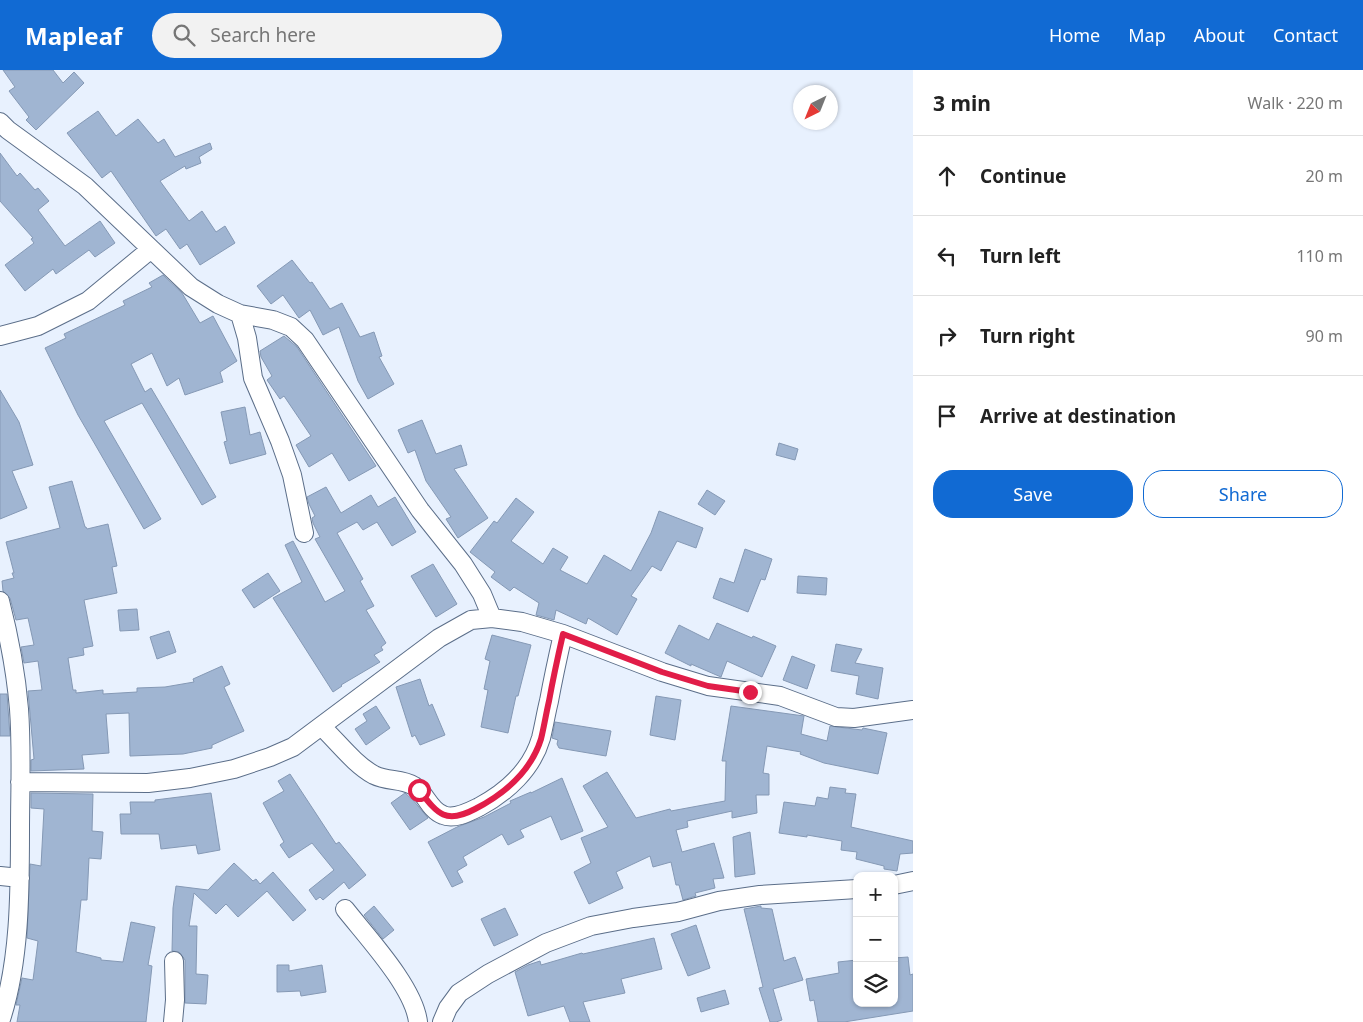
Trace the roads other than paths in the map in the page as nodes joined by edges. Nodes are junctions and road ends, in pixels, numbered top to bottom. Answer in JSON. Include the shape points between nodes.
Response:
{"nodes":[{"id":1,"x":0,"y":122,"type":"edge"},
{"id":2,"x":151,"y":248,"type":"junction"},
{"id":3,"x":240,"y":314,"type":"junction"},
{"id":4,"x":0,"y":336,"type":"edge"},
{"id":5,"x":304,"y":534,"type":"dead end"},
{"id":6,"x":0,"y":601,"type":"edge"},
{"id":7,"x":492,"y":618,"type":"junction"},
{"id":8,"x":563,"y":634,"type":"junction"},
{"id":9,"x":913,"y":710,"type":"edge"},
{"id":10,"x":321,"y":726,"type":"junction"},
{"id":11,"x":20,"y":782,"type":"junction"},
{"id":12,"x":0,"y":876,"type":"edge"},
{"id":13,"x":20,"y":878,"type":"junction"},
{"id":14,"x":913,"y":881,"type":"edge"},
{"id":15,"x":898,"y":884,"type":"edge"},
{"id":16,"x":853,"y":889,"type":"edge"},
{"id":17,"x":345,"y":909,"type":"dead end"},
{"id":18,"x":174,"y":961,"type":"dead end"},
{"id":19,"x":0,"y":1022,"type":"edge"},
{"id":20,"x":174,"y":1022,"type":"edge"},
{"id":21,"x":418,"y":1022,"type":"edge"},
{"id":22,"x":442,"y":1022,"type":"edge"}],
"edges":[{"from":1,"to":2,"type":"street","via":[[84,186]]},
{"from":2,"to":3,"type":"street","via":[[192,287]]},
{"from":2,"to":4,"type":"street","via":[[88,301],[38,326]]},
{"from":3,"to":5,"type":"street","via":[[253,378],[292,475]]},
{"from":3,"to":7,"type":"street","via":[[291,327],[305,340],[420,510],[463,564],[482,594]]},
{"from":6,"to":11,"type":"street","via":[[19,709]]},
{"from":7,"to":8,"type":"street","via":[[522,622]]},
{"from":7,"to":10,"type":"street","via":[[471,620],[439,638]]},
{"from":8,"to":9,"type":"street","via":[[708,686],[780,696],[836,716],[854,718]]},
{"from":8,"to":10,"type":"street","via":[[540,739],[531,760],[518,778],[496,798],[472,811],[453,817],[442,815],[412,785],[387,780],[363,767]]},
{"from":10,"to":11,"type":"street","via":[[293,747],[270,757],[190,778],[148,783]]},
{"from":11,"to":13,"type":"street"},
{"from":12,"to":13,"type":"street"},
{"from":13,"to":19,"type":"street","via":[[16,942]]},
{"from":14,"to":15,"type":"street"},
{"from":16,"to":22,"type":"street","via":[[760,894],[591,926],[546,944],[488,974],[459,993]]},
{"from":17,"to":21,"type":"street","via":[[400,980]]},
{"from":18,"to":20,"type":"street"}]}
